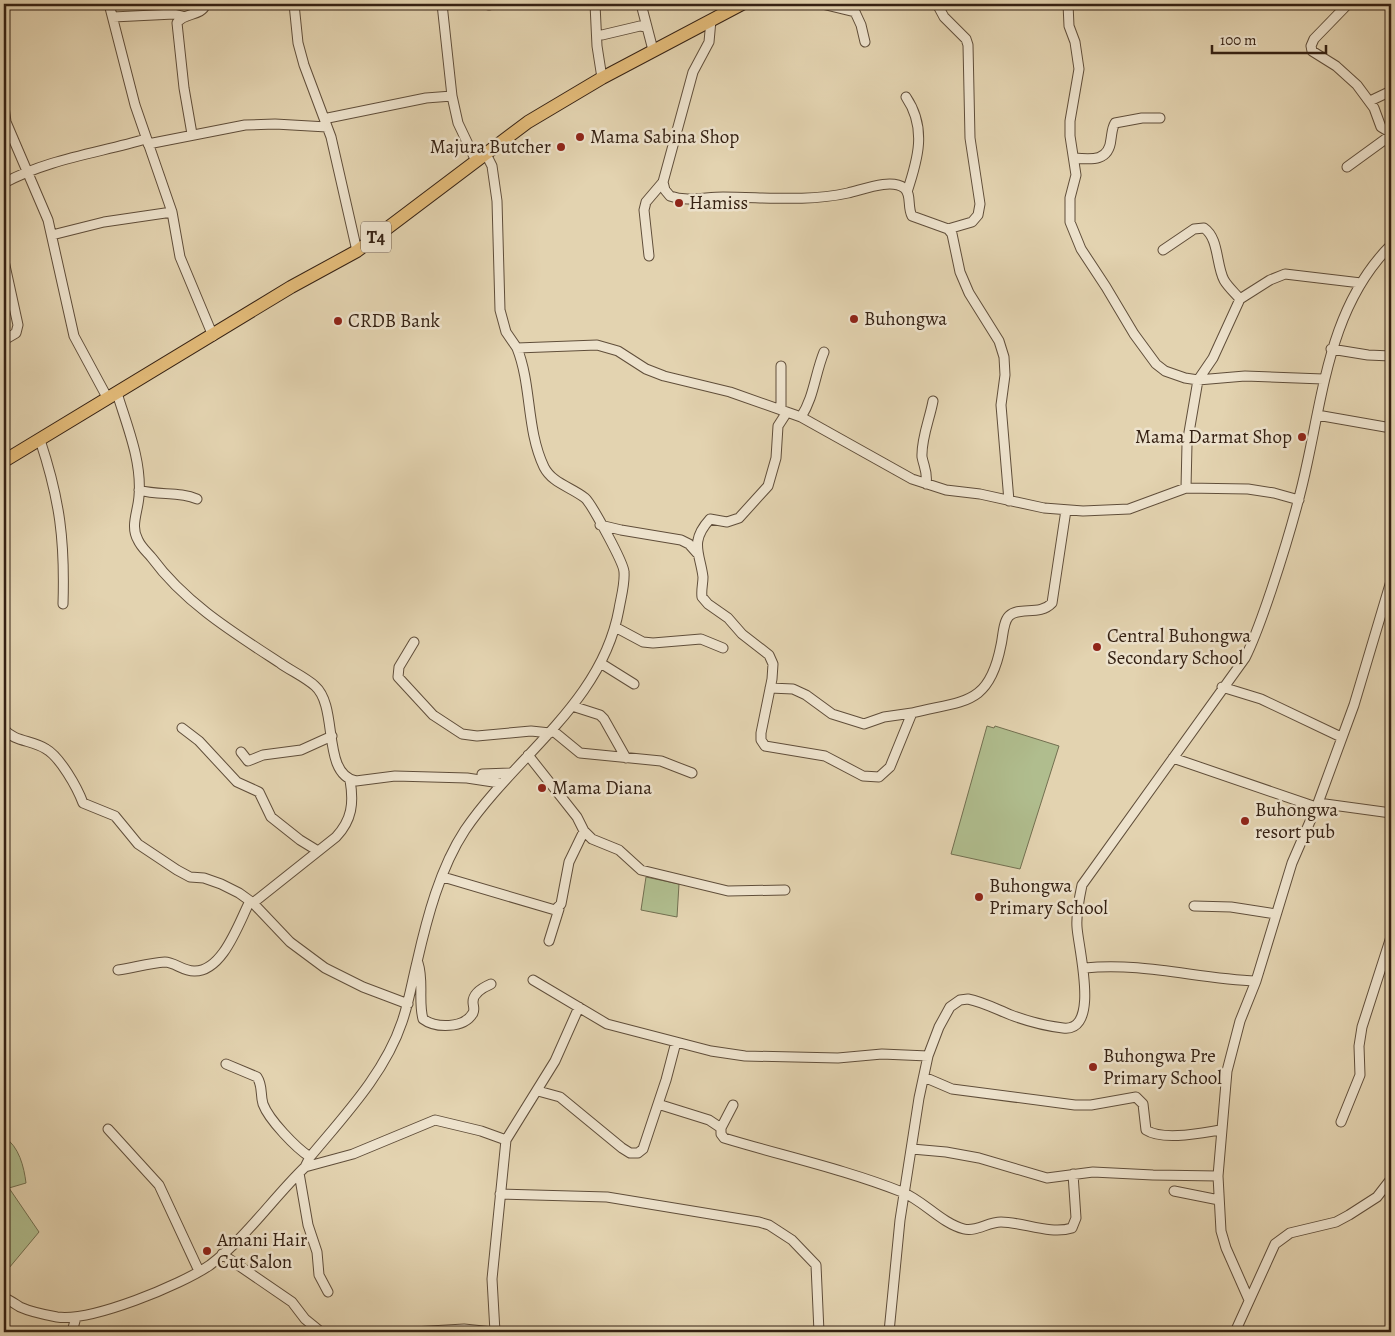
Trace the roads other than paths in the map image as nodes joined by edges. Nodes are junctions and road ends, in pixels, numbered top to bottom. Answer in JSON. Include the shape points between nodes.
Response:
{"nodes":[{"id":1,"x":109,"y":4,"type":"edge"},
{"id":2,"x":206,"y":4,"type":"edge"},
{"id":3,"x":294,"y":4,"type":"edge"},
{"id":4,"x":442,"y":4,"type":"edge"},
{"id":5,"x":595,"y":4,"type":"edge"},
{"id":6,"x":641,"y":4,"type":"edge"},
{"id":7,"x":742,"y":4,"type":"edge"},
{"id":8,"x":822,"y":4,"type":"edge"},
{"id":9,"x":937,"y":4,"type":"edge"},
{"id":10,"x":1068,"y":4,"type":"edge"},
{"id":11,"x":1348,"y":4,"type":"edge"},
{"id":12,"x":113,"y":17,"type":"junction"},
{"id":13,"x":180,"y":18,"type":"junction"},
{"id":14,"x":711,"y":20,"type":"junction"},
{"id":15,"x":646,"y":27,"type":"junction"},
{"id":16,"x":602,"y":35,"type":"dead end"},
{"id":17,"x":864,"y":42,"type":"dead end"},
{"id":18,"x":653,"y":50,"type":"junction"},
{"id":19,"x":602,"y":78,"type":"junction"},
{"id":20,"x":1391,"y":90,"type":"edge"},
{"id":21,"x":452,"y":96,"type":"junction"},
{"id":22,"x":906,"y":97,"type":"dead end"},
{"id":23,"x":1370,"y":101,"type":"junction"},
{"id":24,"x":4,"y":106,"type":"edge"},
{"id":25,"x":1160,"y":118,"type":"dead end"},
{"id":26,"x":5,"y":122,"type":"edge"},
{"id":27,"x":328,"y":122,"type":"junction"},
{"id":28,"x":192,"y":134,"type":"junction"},
{"id":29,"x":1391,"y":134,"type":"edge"},
{"id":30,"x":147,"y":141,"type":"junction"},
{"id":31,"x":481,"y":157,"type":"junction"},
{"id":32,"x":1074,"y":158,"type":"junction"},
{"id":33,"x":1347,"y":167,"type":"dead end"},
{"id":34,"x":28,"y":170,"type":"junction"},
{"id":35,"x":663,"y":182,"type":"junction"},
{"id":36,"x":4,"y":183,"type":"edge"},
{"id":37,"x":908,"y":192,"type":"junction"},
{"id":38,"x":172,"y":212,"type":"junction"},
{"id":39,"x":948,"y":229,"type":"junction"},
{"id":40,"x":52,"y":234,"type":"junction"},
{"id":41,"x":1391,"y":245,"type":"edge"},
{"id":42,"x":1163,"y":250,"type":"dead end"},
{"id":43,"x":357,"y":251,"type":"junction"},
{"id":44,"x":649,"y":256,"type":"dead end"},
{"id":45,"x":4,"y":262,"type":"edge"},
{"id":46,"x":1361,"y":283,"type":"junction"},
{"id":47,"x":1240,"y":298,"type":"junction"},
{"id":48,"x":213,"y":336,"type":"junction"},
{"id":49,"x":4,"y":340,"type":"edge"},
{"id":50,"x":517,"y":348,"type":"junction"},
{"id":51,"x":1331,"y":349,"type":"junction"},
{"id":52,"x":824,"y":352,"type":"dead end"},
{"id":53,"x":1391,"y":356,"type":"edge"},
{"id":54,"x":781,"y":366,"type":"dead end"},
{"id":55,"x":1323,"y":379,"type":"junction"},
{"id":56,"x":1198,"y":380,"type":"junction"},
{"id":57,"x":113,"y":396,"type":"junction"},
{"id":58,"x":933,"y":401,"type":"dead end"},
{"id":59,"x":784,"y":411,"type":"junction"},
{"id":60,"x":1317,"y":415,"type":"junction"},
{"id":61,"x":801,"y":416,"type":"junction"},
{"id":62,"x":1391,"y":428,"type":"edge"},
{"id":63,"x":40,"y":440,"type":"junction"},
{"id":64,"x":4,"y":461,"type":"edge"},
{"id":65,"x":926,"y":484,"type":"junction"},
{"id":66,"x":1186,"y":488,"type":"junction"},
{"id":67,"x":139,"y":490,"type":"junction"},
{"id":68,"x":197,"y":499,"type":"dead end"},
{"id":69,"x":1298,"y":500,"type":"junction"},
{"id":70,"x":1008,"y":501,"type":"junction"},
{"id":71,"x":1066,"y":510,"type":"junction"},
{"id":72,"x":600,"y":525,"type":"junction"},
{"id":73,"x":697,"y":553,"type":"junction"},
{"id":74,"x":1391,"y":581,"type":"edge"},
{"id":75,"x":63,"y":604,"type":"dead end"},
{"id":76,"x":615,"y":628,"type":"junction"},
{"id":77,"x":414,"y":642,"type":"dead end"},
{"id":78,"x":723,"y":648,"type":"dead end"},
{"id":79,"x":602,"y":664,"type":"junction"},
{"id":80,"x":634,"y":684,"type":"dead end"},
{"id":81,"x":1222,"y":687,"type":"junction"},
{"id":82,"x":770,"y":688,"type":"junction"},
{"id":83,"x":572,"y":706,"type":"junction"},
{"id":84,"x":912,"y":713,"type":"junction"},
{"id":85,"x":182,"y":728,"type":"dead end"},
{"id":86,"x":4,"y":729,"type":"edge"},
{"id":87,"x":551,"y":731,"type":"junction"},
{"id":88,"x":332,"y":736,"type":"junction"},
{"id":89,"x":1341,"y":737,"type":"junction"},
{"id":90,"x":241,"y":752,"type":"dead end"},
{"id":91,"x":528,"y":755,"type":"junction"},
{"id":92,"x":626,"y":758,"type":"junction"},
{"id":93,"x":1173,"y":758,"type":"junction"},
{"id":94,"x":510,"y":773,"type":"junction"},
{"id":95,"x":692,"y":773,"type":"dead end"},
{"id":96,"x":482,"y":774,"type":"dead end"},
{"id":97,"x":350,"y":780,"type":"junction"},
{"id":98,"x":500,"y":784,"type":"junction"},
{"id":99,"x":1317,"y":805,"type":"junction"},
{"id":100,"x":1391,"y":813,"type":"edge"},
{"id":101,"x":584,"y":831,"type":"junction"},
{"id":102,"x":318,"y":851,"type":"junction"},
{"id":103,"x":443,"y":876,"type":"junction"},
{"id":104,"x":784,"y":890,"type":"dead end"},
{"id":105,"x":252,"y":902,"type":"junction"},
{"id":106,"x":1194,"y":906,"type":"dead end"},
{"id":107,"x":559,"y":909,"type":"junction"},
{"id":108,"x":1276,"y":914,"type":"junction"},
{"id":109,"x":1391,"y":937,"type":"edge"},
{"id":110,"x":549,"y":940,"type":"dead end"},
{"id":111,"x":417,"y":960,"type":"junction"},
{"id":112,"x":1085,"y":968,"type":"junction"},
{"id":113,"x":118,"y":970,"type":"dead end"},
{"id":114,"x":533,"y":980,"type":"dead end"},
{"id":115,"x":1256,"y":981,"type":"junction"},
{"id":116,"x":491,"y":984,"type":"dead end"},
{"id":117,"x":408,"y":1004,"type":"junction"},
{"id":118,"x":579,"y":1007,"type":"junction"},
{"id":119,"x":676,"y":1042,"type":"junction"},
{"id":120,"x":928,"y":1056,"type":"junction"},
{"id":121,"x":226,"y":1064,"type":"dead end"},
{"id":122,"x":924,"y":1077,"type":"junction"},
{"id":123,"x":538,"y":1091,"type":"junction"},
{"id":124,"x":733,"y":1105,"type":"dead end"},
{"id":125,"x":661,"y":1106,"type":"dead end"},
{"id":126,"x":1341,"y":1122,"type":"dead end"},
{"id":127,"x":720,"y":1128,"type":"junction"},
{"id":128,"x":108,"y":1129,"type":"dead end"},
{"id":129,"x":1220,"y":1130,"type":"junction"},
{"id":130,"x":506,"y":1140,"type":"junction"},
{"id":131,"x":912,"y":1149,"type":"junction"},
{"id":132,"x":310,"y":1157,"type":"junction"},
{"id":133,"x":302,"y":1170,"type":"junction"},
{"id":134,"x":1073,"y":1174,"type":"junction"},
{"id":135,"x":1218,"y":1176,"type":"junction"},
{"id":136,"x":1391,"y":1179,"type":"edge"},
{"id":137,"x":1174,"y":1191,"type":"dead end"},
{"id":138,"x":905,"y":1193,"type":"junction"},
{"id":139,"x":500,"y":1194,"type":"junction"},
{"id":140,"x":1219,"y":1200,"type":"junction"},
{"id":141,"x":222,"y":1254,"type":"junction"},
{"id":142,"x":200,"y":1271,"type":"junction"},
{"id":143,"x":328,"y":1292,"type":"dead end"},
{"id":144,"x":4,"y":1297,"type":"edge"},
{"id":145,"x":1249,"y":1300,"type":"junction"},
{"id":146,"x":76,"y":1317,"type":"junction"},
{"id":147,"x":72,"y":1332,"type":"edge"},
{"id":148,"x":321,"y":1332,"type":"edge"},
{"id":149,"x":413,"y":1332,"type":"edge"},
{"id":150,"x":494,"y":1332,"type":"edge"},
{"id":151,"x":819,"y":1332,"type":"edge"},
{"id":152,"x":889,"y":1332,"type":"edge"},
{"id":153,"x":1235,"y":1332,"type":"edge"}],
"edges":[{"from":1,"to":12,"type":"street"},
{"from":2,"to":13,"type":"street","via":[[200,12]]},
{"from":3,"to":27,"type":"street","via":[[304,65]]},
{"from":4,"to":21,"type":"street"},
{"from":5,"to":19,"type":"street"},
{"from":6,"to":15,"type":"street"},
{"from":7,"to":14,"type":"highway","number":"T4"},
{"from":8,"to":17,"type":"street","via":[[855,12],[862,25]]},
{"from":9,"to":39,"type":"street","via":[[968,45],[970,138],[980,204],[978,215],[972,222]]},
{"from":10,"to":32,"type":"street","via":[[1069,26],[1079,70],[1070,121]]},
{"from":11,"to":23,"type":"street","via":[[1314,39],[1312,51],[1345,74]]},
{"from":12,"to":13,"type":"street","via":[[174,14],[182,16]]},
{"from":12,"to":30,"type":"street","via":[[134,105]]},
{"from":13,"to":28,"type":"street","via":[[177,28]]},
{"from":14,"to":18,"type":"highway","number":"T4"},
{"from":14,"to":35,"type":"street","via":[[710,42],[693,72]]},
{"from":15,"to":16,"type":"street"},
{"from":15,"to":18,"type":"street"},
{"from":18,"to":19,"type":"highway","number":"T4"},
{"from":19,"to":31,"type":"highway","number":"T4","via":[[528,122]]},
{"from":20,"to":23,"type":"street"},
{"from":21,"to":27,"type":"street","via":[[426,98]]},
{"from":21,"to":31,"type":"street","via":[[458,123]]},
{"from":22,"to":37,"type":"street","via":[[919,124],[920,144]]},
{"from":23,"to":29,"type":"street","via":[[1381,127]]},
{"from":24,"to":26,"type":"street"},
{"from":25,"to":32,"type":"street","via":[[1115,123],[1106,154],[1094,159]]},
{"from":26,"to":34,"type":"street"},
{"from":27,"to":28,"type":"street","via":[[245,125]]},
{"from":27,"to":43,"type":"street"},
{"from":28,"to":30,"type":"street"},
{"from":29,"to":33,"type":"street"},
{"from":30,"to":34,"type":"street"},
{"from":30,"to":38,"type":"street"},
{"from":31,"to":43,"type":"highway","number":"T4"},
{"from":31,"to":50,"type":"street","via":[[492,166],[497,201],[500,310],[506,332]]},
{"from":32,"to":56,"type":"street","via":[[1076,175],[1070,198],[1070,222],[1080,249],[1156,364],[1165,371]]},
{"from":34,"to":36,"type":"street"},
{"from":34,"to":40,"type":"street"},
{"from":35,"to":37,"type":"street","via":[[670,196],[690,199],[819,198],[867,186],[891,185],[901,186]]},
{"from":35,"to":44,"type":"street","via":[[646,202],[644,210]]},
{"from":37,"to":39,"type":"street","via":[[912,216]]},
{"from":38,"to":40,"type":"street"},
{"from":38,"to":48,"type":"street","via":[[180,257]]},
{"from":39,"to":70,"type":"street","via":[[969,293],[999,341],[1004,357],[1001,405]]},
{"from":40,"to":57,"type":"street","via":[[74,336]]},
{"from":41,"to":46,"type":"street"},
{"from":42,"to":47,"type":"street","via":[[1194,229],[1208,230],[1224,279]]},
{"from":43,"to":48,"type":"highway","number":"T4","via":[[291,287]]},
{"from":45,"to":49,"type":"street","via":[[18,324],[16,333]]},
{"from":46,"to":47,"type":"street","via":[[1284,274]]},
{"from":46,"to":51,"type":"street"},
{"from":47,"to":56,"type":"street","via":[[1213,358]]},
{"from":48,"to":57,"type":"highway","number":"T4"},
{"from":50,"to":59,"type":"street","via":[[597,345],[618,351],[664,376],[730,392]]},
{"from":50,"to":72,"type":"street","via":[[544,467],[556,480],[590,502]]},
{"from":51,"to":53,"type":"street","via":[[1368,356]]},
{"from":51,"to":55,"type":"street"},
{"from":52,"to":61,"type":"street","via":[[816,371],[809,405]]},
{"from":54,"to":59,"type":"street"},
{"from":55,"to":56,"type":"street","via":[[1245,376]]},
{"from":55,"to":60,"type":"street"},
{"from":56,"to":66,"type":"street","via":[[1187,444]]},
{"from":57,"to":63,"type":"highway","number":"T4"},
{"from":57,"to":67,"type":"street","via":[[135,452]]},
{"from":58,"to":65,"type":"street","via":[[923,443]]},
{"from":59,"to":61,"type":"street"},
{"from":59,"to":73,"type":"street","via":[[778,426],[776,458],[768,486],[740,518],[727,522],[710,520],[699,537]]},
{"from":60,"to":62,"type":"street"},
{"from":60,"to":69,"type":"street"},
{"from":61,"to":65,"type":"street","via":[[892,469]]},
{"from":63,"to":64,"type":"highway","number":"T4"},
{"from":63,"to":75,"type":"street","via":[[60,513]]},
{"from":65,"to":70,"type":"street"},
{"from":66,"to":69,"type":"street","via":[[1248,489]]},
{"from":66,"to":71,"type":"street","via":[[1129,508]]},
{"from":67,"to":68,"type":"street","via":[[182,494]]},
{"from":67,"to":88,"type":"street","via":[[134,533],[166,578],[213,618],[316,687]]},
{"from":69,"to":81,"type":"street","via":[[1256,638]]},
{"from":70,"to":71,"type":"street"},
{"from":71,"to":84,"type":"street","via":[[1052,604],[1041,610],[1009,616],[996,669],[978,692],[957,704]]},
{"from":72,"to":73,"type":"street","via":[[681,540]]},
{"from":72,"to":76,"type":"street","via":[[624,569]]},
{"from":73,"to":82,"type":"street","via":[[703,576],[702,597],[769,655],[773,664]]},
{"from":74,"to":89,"type":"street","via":[[1354,705]]},
{"from":76,"to":78,"type":"street","via":[[643,642],[701,639]]},
{"from":76,"to":79,"type":"street"},
{"from":77,"to":87,"type":"street","via":[[399,667],[398,677],[446,725],[469,736]]},
{"from":79,"to":80,"type":"street"},
{"from":79,"to":83,"type":"street"},
{"from":81,"to":89,"type":"street","via":[[1261,698]]},
{"from":81,"to":93,"type":"street"},
{"from":82,"to":84,"type":"street","via":[[793,689],[832,714],[864,724]]},
{"from":82,"to":84,"type":"street","via":[[761,733],[765,746],[825,756],[862,776],[879,777],[890,768]]},
{"from":83,"to":87,"type":"street"},
{"from":83,"to":92,"type":"street","via":[[600,715]]},
{"from":85,"to":102,"type":"street","via":[[199,740],[237,782],[259,792],[271,818]]},
{"from":86,"to":105,"type":"street","via":[[55,756],[79,790],[83,803],[115,816],[138,844],[190,877],[221,884]]},
{"from":87,"to":91,"type":"street"},
{"from":87,"to":92,"type":"street","via":[[580,753]]},
{"from":88,"to":90,"type":"street","via":[[301,750],[263,755],[251,761],[244,760]]},
{"from":88,"to":97,"type":"street","via":[[334,756]]},
{"from":89,"to":99,"type":"street"},
{"from":91,"to":94,"type":"street"},
{"from":91,"to":101,"type":"street","via":[[577,817]]},
{"from":92,"to":95,"type":"street","via":[[670,763]]},
{"from":93,"to":99,"type":"street"},
{"from":93,"to":112,"type":"street","via":[[1082,885],[1077,927]]},
{"from":94,"to":96,"type":"street"},
{"from":94,"to":98,"type":"street"},
{"from":97,"to":98,"type":"street","via":[[395,776],[444,777]]},
{"from":97,"to":102,"type":"street","via":[[353,802],[348,821],[336,837]]},
{"from":98,"to":103,"type":"street","via":[[465,830]]},
{"from":99,"to":100,"type":"street"},
{"from":99,"to":108,"type":"street","via":[[1292,863]]},
{"from":101,"to":104,"type":"street","via":[[592,839],[619,850],[648,873],[728,891]]},
{"from":101,"to":107,"type":"street","via":[[569,862]]},
{"from":102,"to":105,"type":"street"},
{"from":103,"to":107,"type":"street","via":[[548,910]]},
{"from":103,"to":111,"type":"street"},
{"from":105,"to":113,"type":"street","via":[[228,946],[214,963],[203,970],[186,970],[164,962]]},
{"from":105,"to":117,"type":"street","via":[[290,942],[325,968]]},
{"from":106,"to":108,"type":"street","via":[[1231,907]]},
{"from":107,"to":110,"type":"street"},
{"from":108,"to":115,"type":"street"},
{"from":109,"to":126,"type":"street","via":[[1362,1028],[1360,1075]]},
{"from":111,"to":116,"type":"street","via":[[423,1019],[434,1026],[459,1023],[470,1017],[474,996]]},
{"from":111,"to":117,"type":"street"},
{"from":112,"to":115,"type":"street","via":[[1136,967]]},
{"from":112,"to":120,"type":"street","via":[[1084,1015],[1074,1027],[1045,1024],[1013,1016],[978,1001],[960,1000],[950,1007]]},
{"from":114,"to":118,"type":"street"},
{"from":115,"to":129,"type":"street","via":[[1233,1048]]},
{"from":117,"to":132,"type":"street","via":[[385,1061]]},
{"from":118,"to":119,"type":"street","via":[[614,1026]]},
{"from":118,"to":123,"type":"street"},
{"from":119,"to":120,"type":"street","via":[[746,1056]]},
{"from":119,"to":123,"type":"street","via":[[643,1149],[638,1153],[622,1148],[560,1097]]},
{"from":120,"to":122,"type":"street"},
{"from":121,"to":132,"type":"street","via":[[257,1077],[262,1088],[263,1105],[278,1126]]},
{"from":122,"to":129,"type":"street","via":[[952,1089],[1075,1105],[1136,1097],[1143,1104],[1146,1130],[1151,1133],[1173,1136]]},
{"from":122,"to":131,"type":"street"},
{"from":123,"to":130,"type":"street"},
{"from":124,"to":127,"type":"street"},
{"from":125,"to":127,"type":"street","via":[[709,1120]]},
{"from":127,"to":138,"type":"street","via":[[724,1138],[806,1160]]},
{"from":128,"to":142,"type":"street","via":[[158,1185]]},
{"from":129,"to":135,"type":"street"},
{"from":130,"to":133,"type":"street","via":[[435,1120],[360,1152]]},
{"from":130,"to":139,"type":"street"},
{"from":131,"to":134,"type":"street","via":[[979,1158],[1047,1178]]},
{"from":131,"to":138,"type":"street"},
{"from":132,"to":133,"type":"street"},
{"from":133,"to":141,"type":"street"},
{"from":133,"to":143,"type":"street","via":[[308,1225],[317,1252],[319,1275]]},
{"from":134,"to":135,"type":"street"},
{"from":134,"to":138,"type":"street","via":[[1076,1218],[1068,1229],[1001,1222],[966,1229],[953,1225]]},
{"from":135,"to":140,"type":"street"},
{"from":136,"to":145,"type":"street","via":[[1377,1197],[1336,1222],[1281,1238],[1271,1251],[1267,1267]]},
{"from":137,"to":140,"type":"street"},
{"from":138,"to":152,"type":"street"},
{"from":139,"to":150,"type":"street","via":[[492,1280]]},
{"from":139,"to":151,"type":"street","via":[[613,1198],[769,1225],[792,1240],[816,1265]]},
{"from":140,"to":145,"type":"street","via":[[1226,1248]]},
{"from":141,"to":142,"type":"street"},
{"from":141,"to":148,"type":"street","via":[[292,1302]]},
{"from":142,"to":146,"type":"street","via":[[128,1304]]},
{"from":144,"to":146,"type":"street","via":[[22,1308]]},
{"from":145,"to":153,"type":"street"},
{"from":146,"to":147,"type":"street"},
{"from":149,"to":150,"type":"street","via":[[464,1328]]}]}
